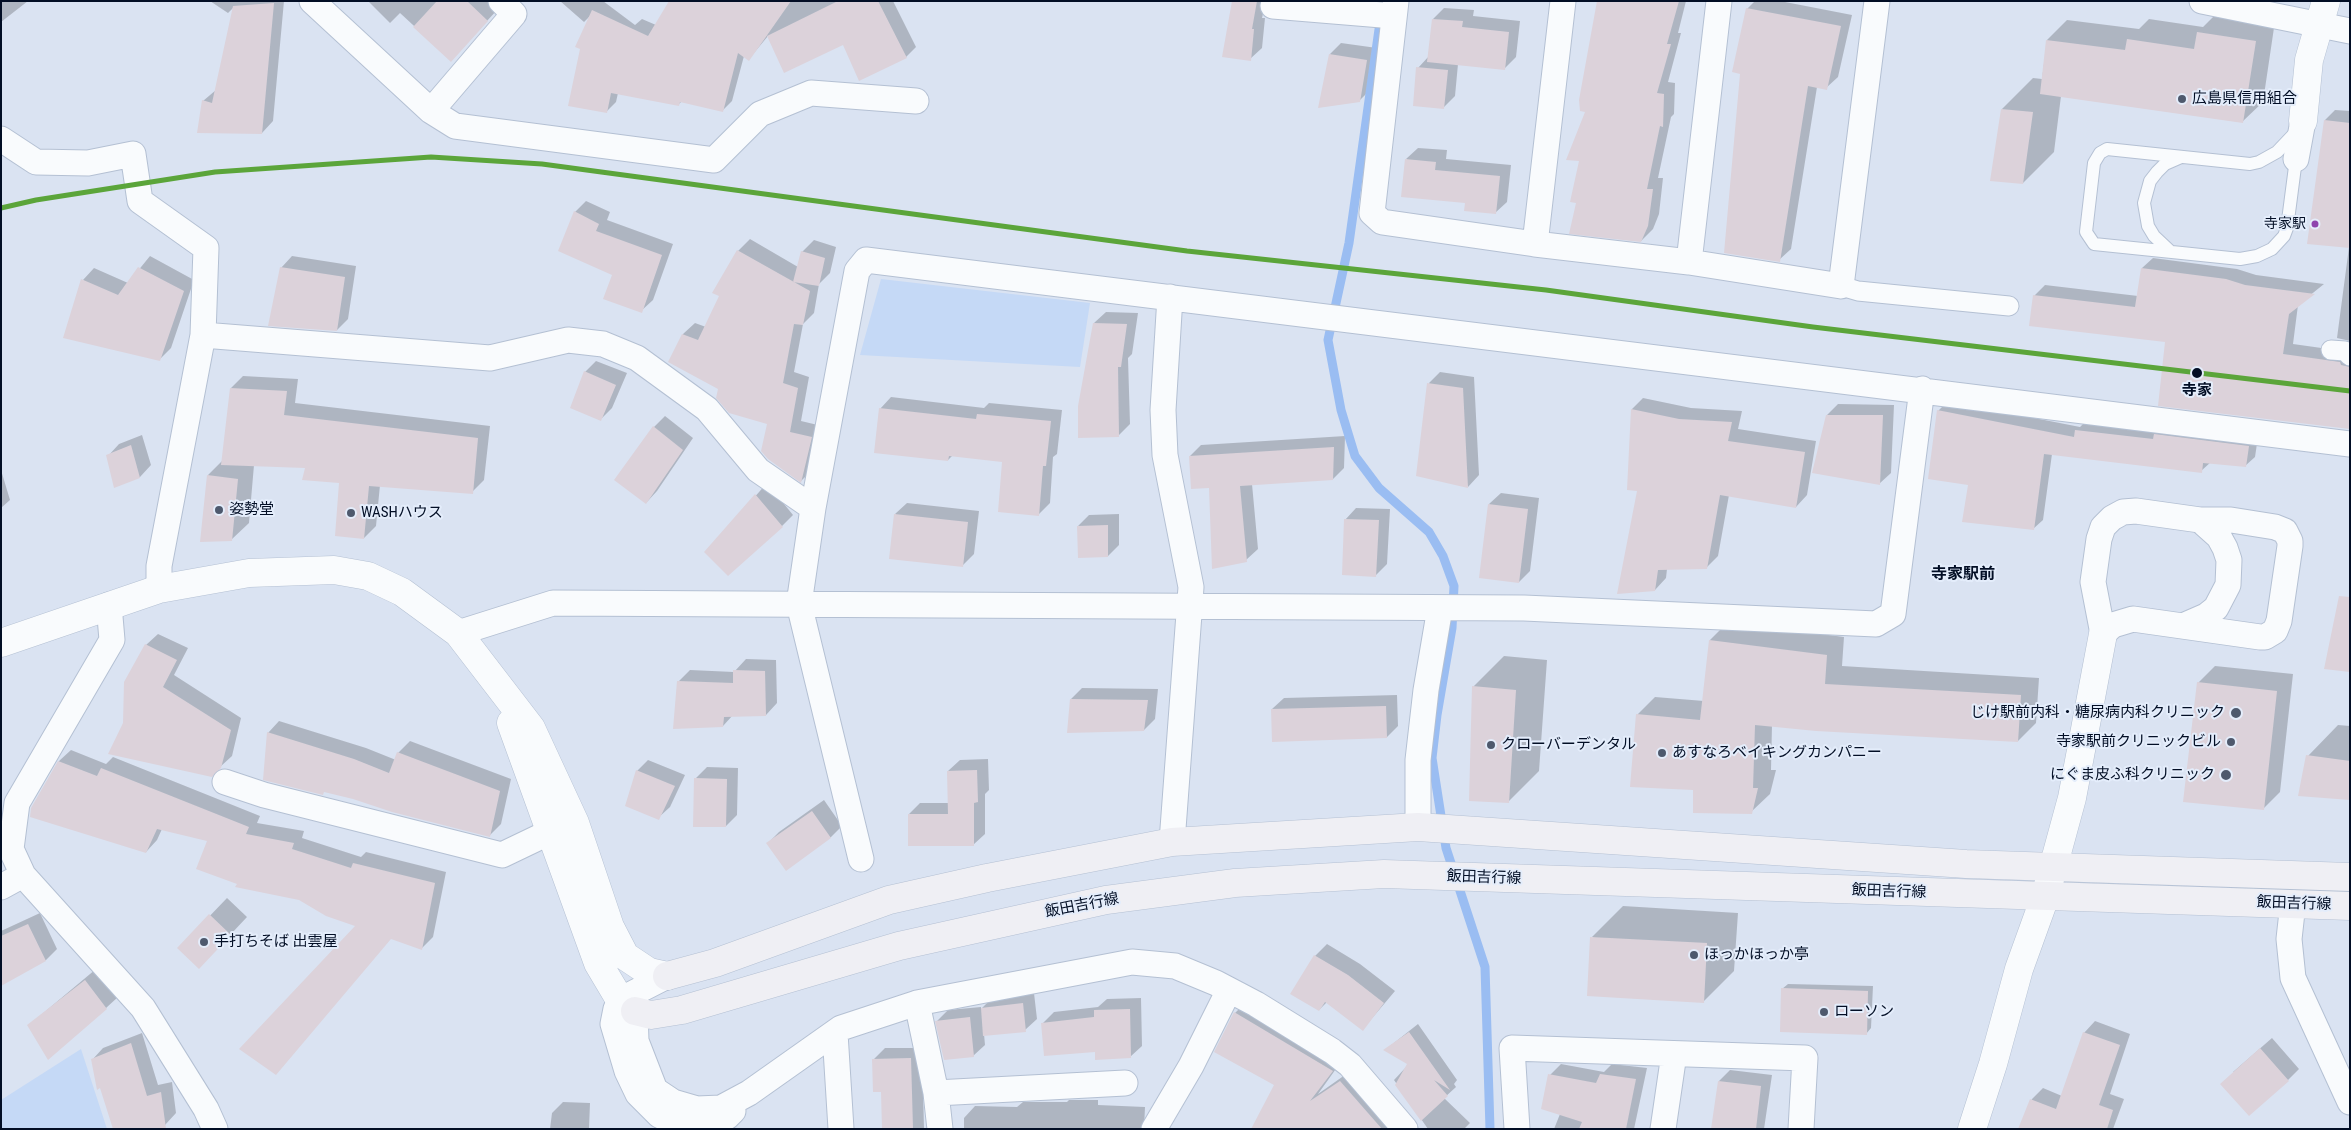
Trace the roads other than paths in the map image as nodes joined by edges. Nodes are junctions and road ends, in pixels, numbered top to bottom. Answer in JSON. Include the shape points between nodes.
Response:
{"nodes":[{"id":1,"x":312,"y":1,"type":"edge"},
{"id":2,"x":501,"y":1,"type":"edge"},
{"id":3,"x":1562,"y":1,"type":"edge"},
{"id":4,"x":1719,"y":1,"type":"edge"},
{"id":5,"x":1877,"y":1,"type":"edge"},
{"id":6,"x":2202,"y":1,"type":"edge"},
{"id":7,"x":1273,"y":6,"type":"dead end"},
{"id":8,"x":1395,"y":9,"type":"edge"},
{"id":9,"x":2322,"y":12,"type":"edge"},
{"id":10,"x":2350,"y":31,"type":"edge"},
{"id":11,"x":916,"y":101,"type":"dead end"},
{"id":12,"x":431,"y":111,"type":"junction"},
{"id":13,"x":2303,"y":121,"type":"junction"},
{"id":14,"x":1,"y":139,"type":"edge"},
{"id":15,"x":2186,"y":157,"type":"junction"},
{"id":16,"x":2296,"y":159,"type":"joint"},
{"id":17,"x":1535,"y":244,"type":"junction"},
{"id":18,"x":2171,"y":252,"type":"junction"},
{"id":19,"x":1689,"y":262,"type":"junction"},
{"id":20,"x":1841,"y":286,"type":"junction"},
{"id":21,"x":1170,"y":297,"type":"junction"},
{"id":22,"x":2009,"y":306,"type":"dead end"},
{"id":23,"x":203,"y":335,"type":"junction"},
{"id":24,"x":2331,"y":350,"type":"dead end"},
{"id":25,"x":2350,"y":356,"type":"edge"},
{"id":26,"x":1922,"y":390,"type":"junction"},
{"id":27,"x":2350,"y":444,"type":"edge"},
{"id":28,"x":813,"y":508,"type":"junction"},
{"id":29,"x":2200,"y":520,"type":"junction"},
{"id":30,"x":159,"y":589,"type":"junction"},
{"id":31,"x":799,"y":604,"type":"junction"},
{"id":32,"x":109,"y":606,"type":"junction"},
{"id":33,"x":1191,"y":606,"type":"junction"},
{"id":34,"x":1440,"y":608,"type":"junction"},
{"id":35,"x":2183,"y":626,"type":"junction"},
{"id":36,"x":458,"y":633,"type":"junction"},
{"id":37,"x":2103,"y":634,"type":"junction"},
{"id":38,"x":1,"y":643,"type":"edge"},
{"id":39,"x":498,"y":686,"type":"junction"},
{"id":40,"x":225,"y":782,"type":"dead end"},
{"id":41,"x":1418,"y":827,"type":"junction"},
{"id":42,"x":550,"y":832,"type":"junction"},
{"id":43,"x":1172,"y":842,"type":"junction"},
{"id":44,"x":861,"y":859,"type":"dead end"},
{"id":45,"x":2053,"y":868,"type":"junction"},
{"id":46,"x":23,"y":875,"type":"junction"},
{"id":47,"x":2350,"y":877,"type":"edge"},
{"id":48,"x":1,"y":887,"type":"edge"},
{"id":49,"x":2044,"y":897,"type":"junction"},
{"id":50,"x":2293,"y":903,"type":"junction"},
{"id":51,"x":2350,"y":906,"type":"edge"},
{"id":52,"x":667,"y":976,"type":"junction"},
{"id":53,"x":1229,"y":990,"type":"junction"},
{"id":54,"x":918,"y":1003,"type":"junction"},
{"id":55,"x":628,"y":1005,"type":"junction"},
{"id":56,"x":835,"y":1033,"type":"junction"},
{"id":57,"x":1674,"y":1054,"type":"junction"},
{"id":58,"x":1125,"y":1083,"type":"dead end"},
{"id":59,"x":936,"y":1093,"type":"junction"},
{"id":60,"x":2350,"y":1102,"type":"edge"},
{"id":61,"x":215,"y":1129,"type":"edge"},
{"id":62,"x":841,"y":1129,"type":"edge"},
{"id":63,"x":940,"y":1129,"type":"edge"},
{"id":64,"x":1154,"y":1129,"type":"edge"},
{"id":65,"x":1405,"y":1129,"type":"edge"},
{"id":66,"x":1517,"y":1129,"type":"edge"},
{"id":67,"x":1663,"y":1129,"type":"edge"},
{"id":68,"x":1801,"y":1129,"type":"edge"},
{"id":69,"x":1972,"y":1129,"type":"edge"}],
"edges":[{"from":1,"to":12,"type":"street"},
{"from":2,"to":12,"type":"street","via":[[514,14]]},
{"from":3,"to":17,"type":"street"},
{"from":4,"to":19,"type":"street"},
{"from":5,"to":20,"type":"street"},
{"from":6,"to":9,"type":"street"},
{"from":7,"to":8,"type":"street"},
{"from":8,"to":17,"type":"street","via":[[1372,213],[1382,222]]},
{"from":9,"to":10,"type":"street"},
{"from":9,"to":13,"type":"street","via":[[2309,60]]},
{"from":11,"to":12,"type":"street","via":[[811,93],[760,114],[714,160],[455,126]]},
{"from":13,"to":15,"type":"lane","via":[[2285,145],[2259,162],[2250,164]]},
{"from":13,"to":16,"type":"street"},
{"from":14,"to":23,"type":"street","via":[[36,162],[88,163],[133,154],[140,201],[206,248]]},
{"from":15,"to":18,"type":"lane","via":[[2176,158],[2157,172],[2150,181],[2144,203],[2148,226]]},
{"from":15,"to":18,"type":"lane","via":[[2107,149],[2094,163],[2085,229],[2094,244]]},
{"from":16,"to":18,"type":"lane","via":[[2287,228],[2272,249],[2240,259]]},
{"from":17,"to":19,"type":"street"},
{"from":19,"to":20,"type":"street"},
{"from":20,"to":22,"type":"street","via":[[1858,292]]},
{"from":21,"to":26,"type":"street"},
{"from":21,"to":28,"type":"street","via":[[866,260],[857,271]]},
{"from":21,"to":33,"type":"street","via":[[1163,410],[1165,456],[1191,587]]},
{"from":23,"to":28,"type":"street","via":[[490,358],[568,340],[603,344],[637,358],[707,409],[758,470]]},
{"from":23,"to":30,"type":"street","via":[[159,566]]},
{"from":24,"to":25,"type":"street","via":[[2345,351]]},
{"from":26,"to":27,"type":"street"},
{"from":26,"to":34,"type":"street","via":[[1893,614],[1876,624],[1524,608]]},
{"from":28,"to":31,"type":"street"},
{"from":29,"to":35,"type":"street","via":[[2219,537],[2225,548],[2229,560],[2228,585],[2216,608]]},
{"from":29,"to":35,"type":"street","via":[[2231,520],[2285,531],[2290,546],[2279,622],[2275,631],[2265,636]]},
{"from":29,"to":37,"type":"street","via":[[2130,512],[2112,518],[2103,527],[2093,582]]},
{"from":30,"to":32,"type":"street"},
{"from":30,"to":36,"type":"street","via":[[249,573],[343,572],[368,576],[402,592]]},
{"from":31,"to":33,"type":"street"},
{"from":31,"to":36,"type":"street","via":[[553,603]]},
{"from":31,"to":44,"type":"street"},
{"from":32,"to":38,"type":"street"},
{"from":32,"to":46,"type":"street","via":[[112,640],[17,803],[11,849]]},
{"from":33,"to":34,"type":"street"},
{"from":33,"to":43,"type":"street"},
{"from":34,"to":41,"type":"street","via":[[1418,760]]},
{"from":35,"to":37,"type":"street","via":[[2126,620]]},
{"from":36,"to":39,"type":"street"},
{"from":37,"to":45,"type":"street","via":[[2072,798]]},
{"from":39,"to":42,"type":"street"},
{"from":39,"to":52,"type":"street","via":[[531,728],[575,823],[610,927],[625,956],[649,972]]},
{"from":40,"to":42,"type":"street","via":[[264,796],[502,855]]},
{"from":41,"to":43,"type":"main road","name":"飯田吉行線"},
{"from":41,"to":45,"type":"main road","name":"飯田吉行線"},
{"from":42,"to":55,"type":"street","via":[[598,963]]},
{"from":43,"to":52,"type":"main road","name":"飯田吉行線","via":[[889,900],[715,963]]},
{"from":45,"to":47,"type":"main road","name":"飯田吉行線"},
{"from":45,"to":49,"type":"street"},
{"from":46,"to":48,"type":"street"},
{"from":46,"to":61,"type":"street","via":[[143,1008]]},
{"from":49,"to":50,"type":"main road","name":"飯田吉行線"},
{"from":49,"to":55,"type":"main road","name":"飯田吉行線","via":[[1384,874],[1235,883],[1097,902],[899,946],[682,1010],[651,1015]]},
{"from":49,"to":69,"type":"street","via":[[2019,969]]},
{"from":50,"to":51,"type":"main road","name":"飯田吉行線"},
{"from":50,"to":60,"type":"street","via":[[2289,939],[2292,978]]},
{"from":52,"to":55,"type":"street"},
{"from":53,"to":54,"type":"street","via":[[1175,966],[1132,962]]},
{"from":53,"to":64,"type":"street","via":[[1191,1066]]},
{"from":53,"to":65,"type":"street","via":[[1344,1060]]},
{"from":54,"to":56,"type":"street","via":[[841,1028]]},
{"from":54,"to":59,"type":"street"},
{"from":55,"to":56,"type":"street","via":[[636,1041],[655,1090],[673,1102],[697,1109],[721,1108],[750,1093],[798,1056]]},
{"from":56,"to":62,"type":"street"},
{"from":57,"to":66,"type":"street","via":[[1512,1048]]},
{"from":57,"to":67,"type":"street"},
{"from":57,"to":68,"type":"street","via":[[1805,1058]]},
{"from":58,"to":59,"type":"street"},
{"from":59,"to":63,"type":"street"}]}
